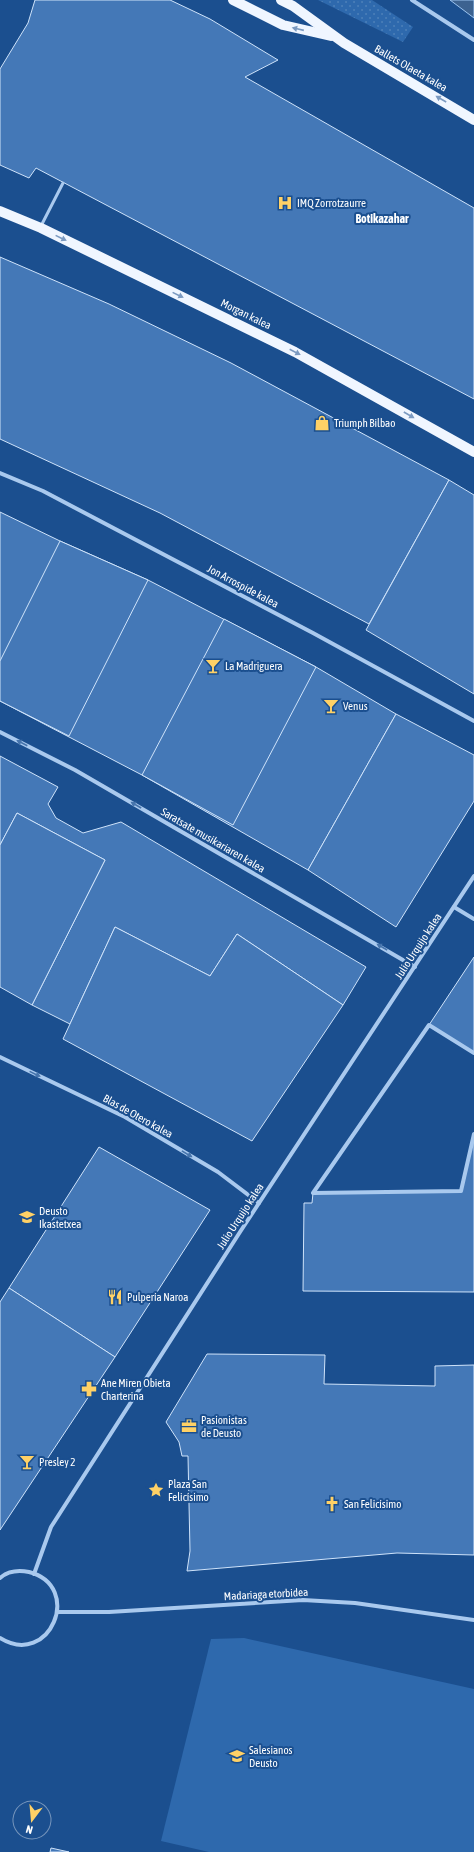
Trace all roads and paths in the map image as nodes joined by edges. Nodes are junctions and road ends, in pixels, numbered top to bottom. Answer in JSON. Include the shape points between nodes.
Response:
{"nodes":[{"id":1,"x":233,"y":0,"type":"edge"},
{"id":2,"x":281,"y":0,"type":"edge"},
{"id":3,"x":412,"y":0,"type":"edge"},
{"id":4,"x":336,"y":38,"type":"junction"},
{"id":5,"x":474,"y":40,"type":"edge"},
{"id":6,"x":474,"y":120,"type":"edge"},
{"id":7,"x":63,"y":183,"type":"dead end"},
{"id":8,"x":0,"y":211,"type":"edge"},
{"id":9,"x":41,"y":228,"type":"junction"},
{"id":10,"x":474,"y":452,"type":"edge"},
{"id":11,"x":0,"y":473,"type":"edge"},
{"id":12,"x":474,"y":721,"type":"edge"},
{"id":13,"x":0,"y":732,"type":"edge"},
{"id":14,"x":474,"y":876,"type":"edge"},
{"id":15,"x":454,"y":907,"type":"junction"},
{"id":16,"x":474,"y":919,"type":"edge"},
{"id":17,"x":415,"y":967,"type":"junction"},
{"id":18,"x":474,"y":1053,"type":"edge"},
{"id":19,"x":0,"y":1057,"type":"edge"},
{"id":20,"x":474,"y":1134,"type":"edge"},
{"id":21,"x":259,"y":1203,"type":"junction"},
{"id":22,"x":34,"y":1574,"type":"junction"},
{"id":23,"x":0,"y":1578,"type":"edge"},
{"id":24,"x":58,"y":1612,"type":"junction"},
{"id":25,"x":474,"y":1620,"type":"edge"},
{"id":26,"x":0,"y":1638,"type":"edge"}],
"edges":[{"from":4,"to":1,"type":"main road","name":"Ballets Olaeta kalea","one_way":true,"via":[[283,25]]},
{"from":2,"to":4,"type":"main road","name":"Ballets Olaeta kalea"},
{"from":3,"to":5,"type":"street"},
{"from":6,"to":4,"type":"main road","name":"Ballets Olaeta kalea","one_way":true},
{"from":7,"to":9,"type":"lane"},
{"from":8,"to":9,"type":"main road","name":"Morgan kalea"},
{"from":9,"to":10,"type":"main road","name":"Morgan kalea","one_way":true,"via":[[295,352]]},
{"from":11,"to":12,"type":"street","name":"Jon Arrospide kalea","via":[[43,492],[299,625]]},
{"from":17,"to":13,"type":"street","name":"Saratsate musikariaren kalea","one_way":true,"via":[[75,770]]},
{"from":14,"to":15,"type":"street","name":"Julio Urquijo kalea"},
{"from":15,"to":16,"type":"street"},
{"from":15,"to":17,"type":"street","name":"Julio Urquijo kalea"},
{"from":17,"to":21,"type":"street","name":"Julio Urquijo kalea"},
{"from":18,"to":20,"type":"street","via":[[430,1025],[313,1193],[461,1191]]},
{"from":19,"to":21,"type":"street","name":"Blas de Otero kalea","one_way":true,"via":[[125,1117],[218,1172]]},
{"from":21,"to":22,"type":"street","name":"Julio Urquijo kalea","via":[[51,1527]]},
{"from":22,"to":23,"type":"street","via":[[13,1572]]},
{"from":22,"to":24,"type":"street","via":[[45,1579],[53,1588]]},
{"from":24,"to":25,"type":"street","name":"Madariaga etorbidea","via":[[109,1612],[304,1600],[355,1603]]},
{"from":24,"to":26,"type":"street","via":[[49,1632],[30,1644],[18,1645]]}]}
